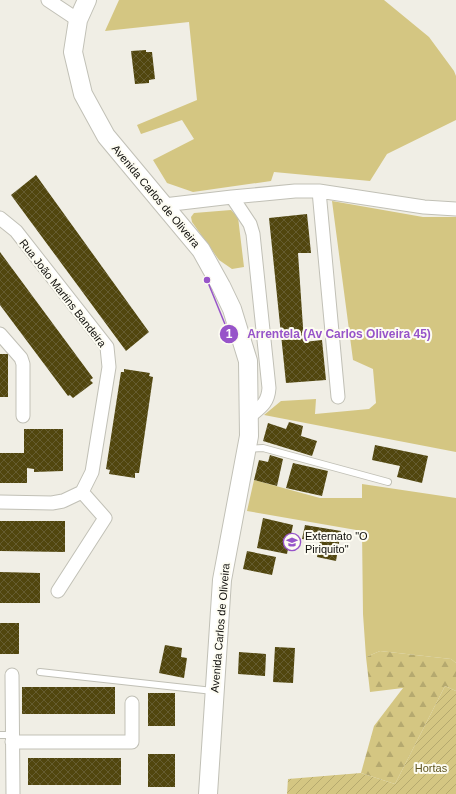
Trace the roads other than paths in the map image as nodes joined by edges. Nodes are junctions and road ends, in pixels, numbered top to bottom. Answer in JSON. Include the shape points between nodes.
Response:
{"nodes":[{"id":1,"x":48,"y":0,"type":"edge"},
{"id":2,"x":87,"y":0,"type":"edge"},
{"id":3,"x":78,"y":20,"type":"junction"},
{"id":4,"x":319,"y":192,"type":"junction"},
{"id":5,"x":232,"y":197,"type":"junction"},
{"id":6,"x":164,"y":205,"type":"junction"},
{"id":7,"x":456,"y":209,"type":"edge"},
{"id":8,"x":0,"y":218,"type":"edge"},
{"id":9,"x":0,"y":334,"type":"edge"},
{"id":10,"x":338,"y":397,"type":"dead end"},
{"id":11,"x":23,"y":416,"type":"dead end"},
{"id":12,"x":250,"y":416,"type":"junction"},
{"id":13,"x":247,"y":450,"type":"junction"},
{"id":14,"x":388,"y":482,"type":"dead end"},
{"id":15,"x":82,"y":492,"type":"junction"},
{"id":16,"x":0,"y":502,"type":"edge"},
{"id":17,"x":58,"y":591,"type":"dead end"},
{"id":18,"x":40,"y":672,"type":"dead end"},
{"id":19,"x":12,"y":675,"type":"dead end"},
{"id":20,"x":214,"y":691,"type":"junction"},
{"id":21,"x":132,"y":704,"type":"dead end"},
{"id":22,"x":8,"y":737,"type":"edge"},
{"id":23,"x":13,"y":794,"type":"edge"},
{"id":24,"x":208,"y":794,"type":"edge"}],
"edges":[{"from":1,"to":3,"type":"street"},
{"from":2,"to":3,"type":"main road","name":"Avenida Carlos de Oliveira"},
{"from":3,"to":6,"type":"main road","name":"Avenida Carlos de Oliveira","via":[[73,52],[83,94],[106,136]]},
{"from":4,"to":5,"type":"street"},
{"from":4,"to":7,"type":"street"},
{"from":4,"to":10,"type":"street"},
{"from":5,"to":6,"type":"street"},
{"from":5,"to":12,"type":"street","via":[[250,224],[253,234],[269,388],[265,405]]},
{"from":6,"to":12,"type":"main road","name":"Avenida Carlos de Oliveira","via":[[201,250],[232,309],[248,361]]},
{"from":8,"to":15,"type":"street","name":"Rua João Martins Bandeira","via":[[16,231],[107,347],[109,367],[92,472]]},
{"from":9,"to":11,"type":"street","via":[[21,358],[23,364]]},
{"from":12,"to":13,"type":"main road","name":"Avenida Carlos de Oliveira"},
{"from":13,"to":14,"type":"lane","via":[[263,448]]},
{"from":13,"to":20,"type":"main road","name":"Avenida Carlos de Oliveira","via":[[222,580]]},
{"from":15,"to":16,"type":"street","via":[[52,503]]},
{"from":15,"to":17,"type":"street","via":[[105,518]]},
{"from":18,"to":20,"type":"lane"},
{"from":19,"to":22,"type":"street"},
{"from":20,"to":24,"type":"main road","name":"Avenida Carlos de Oliveira"},
{"from":21,"to":22,"type":"street","via":[[132,742]]},
{"from":22,"to":23,"type":"street"}]}
